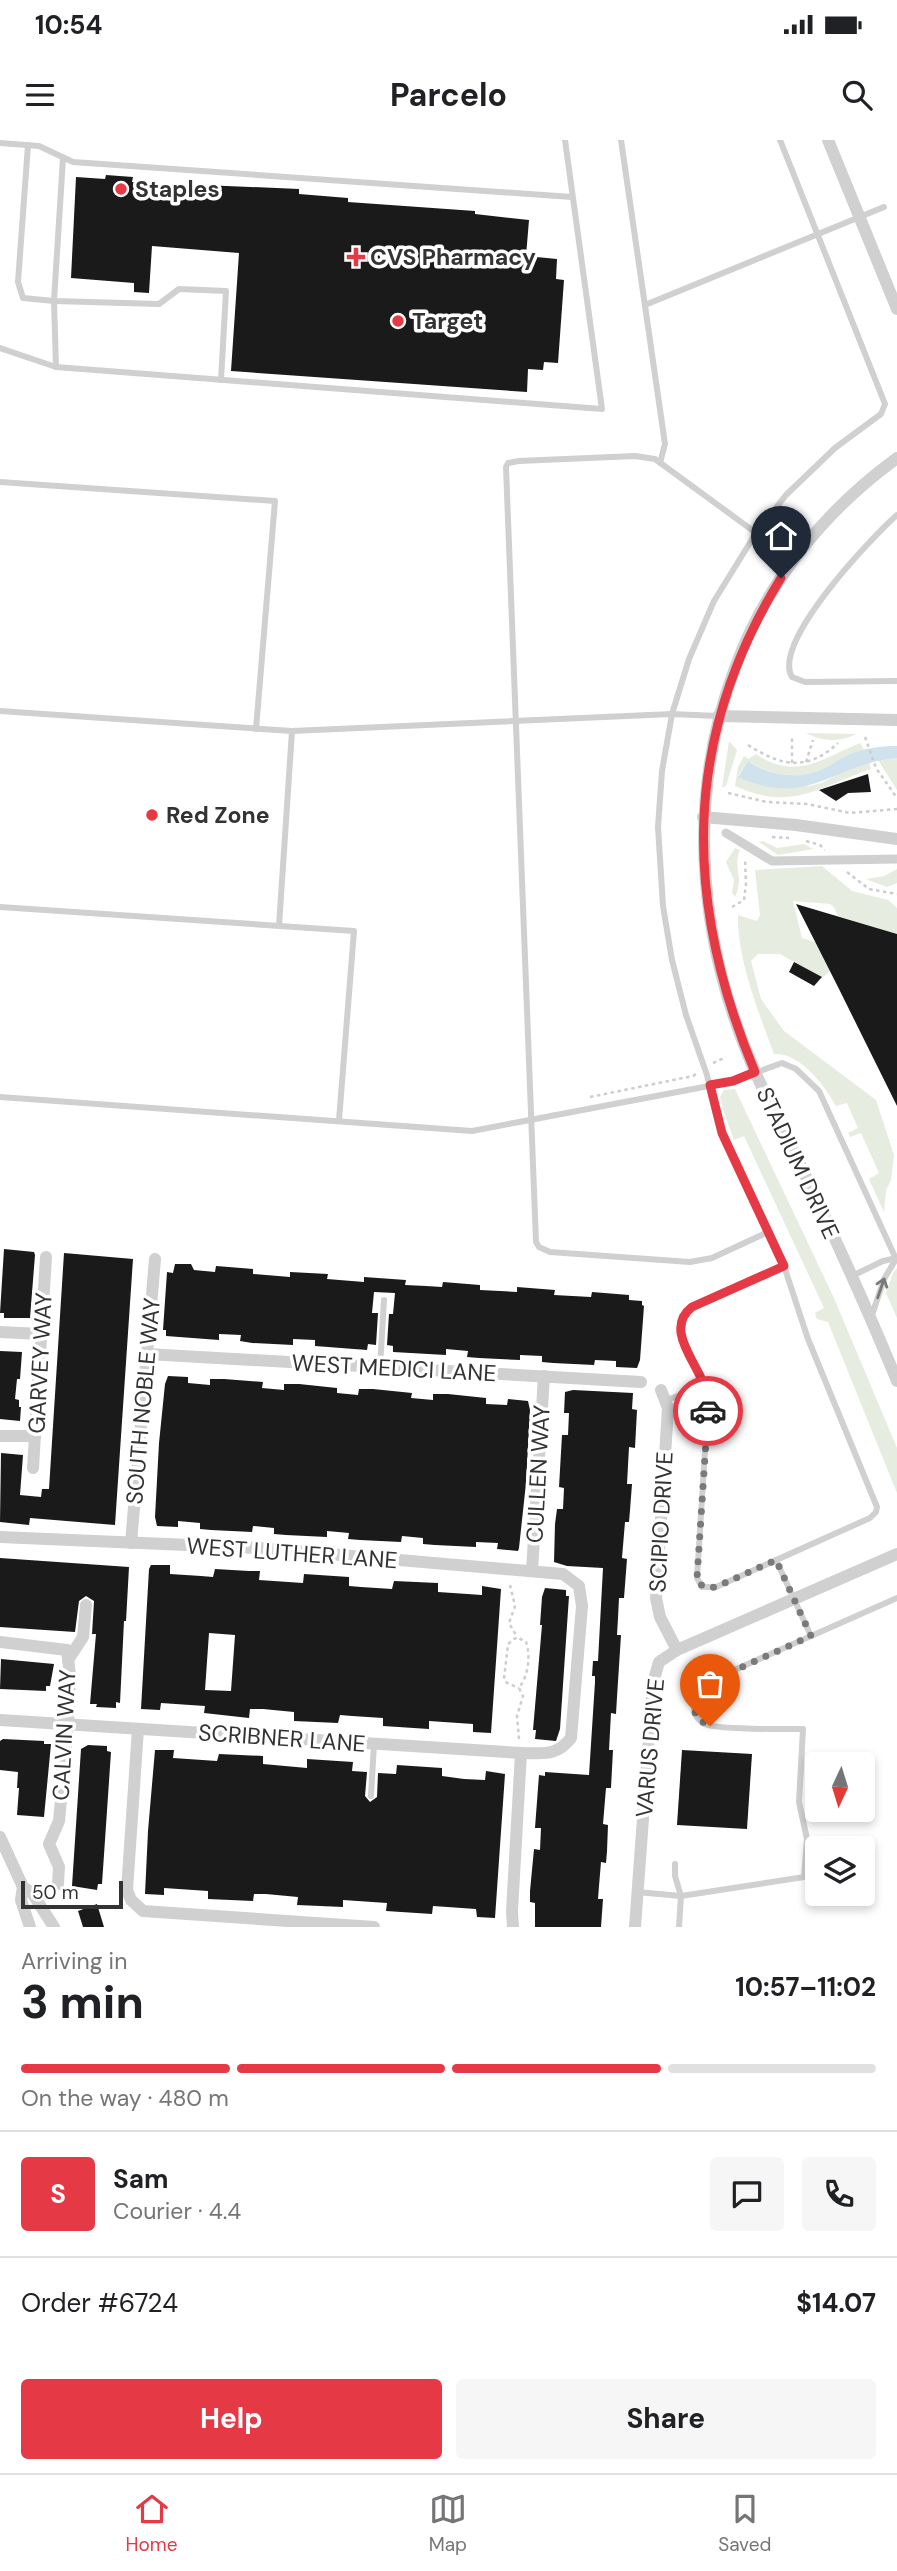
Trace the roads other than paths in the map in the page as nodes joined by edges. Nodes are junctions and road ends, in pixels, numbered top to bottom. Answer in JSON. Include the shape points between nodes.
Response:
{"nodes":[{"id":1,"x":565,"y":140,"type":"edge"},
{"id":2,"x":621,"y":140,"type":"edge"},
{"id":3,"x":780,"y":140,"type":"edge"},
{"id":4,"x":828,"y":140,"type":"edge"},
{"id":5,"x":0,"y":143,"type":"edge"},
{"id":6,"x":39,"y":143,"type":"edge"},
{"id":7,"x":28,"y":145,"type":"junction"},
{"id":8,"x":63,"y":158,"type":"junction"},
{"id":9,"x":572,"y":197,"type":"junction"},
{"id":10,"x":884,"y":207,"type":"dead end"},
{"id":11,"x":860,"y":217,"type":"junction"},
{"id":12,"x":818,"y":234,"type":"junction"},
{"id":13,"x":54,"y":301,"type":"junction"},
{"id":14,"x":645,"y":305,"type":"junction"},
{"id":15,"x":897,"y":309,"type":"edge"},
{"id":16,"x":0,"y":348,"type":"edge"},
{"id":17,"x":56,"y":367,"type":"junction"},
{"id":18,"x":221,"y":380,"type":"junction"},
{"id":19,"x":897,"y":458,"type":"edge"},
{"id":20,"x":660,"y":463,"type":"junction"},
{"id":21,"x":0,"y":482,"type":"edge"},
{"id":22,"x":897,"y":515,"type":"edge"},
{"id":23,"x":756,"y":533,"type":"junction"},
{"id":24,"x":793,"y":560,"type":"junction"},
{"id":25,"x":897,"y":681,"type":"edge"},
{"id":26,"x":0,"y":711,"type":"edge"},
{"id":27,"x":671,"y":714,"type":"junction"},
{"id":28,"x":718,"y":716,"type":"junction"},
{"id":29,"x":897,"y":720,"type":"edge"},
{"id":30,"x":514,"y":721,"type":"junction"},
{"id":31,"x":256,"y":729,"type":"junction"},
{"id":32,"x":292,"y":731,"type":"junction"},
{"id":33,"x":704,"y":817,"type":"junction"},
{"id":34,"x":726,"y":833,"type":"dead end"},
{"id":35,"x":897,"y":839,"type":"edge"},
{"id":36,"x":897,"y":859,"type":"edge"},
{"id":37,"x":0,"y":907,"type":"edge"},
{"id":38,"x":279,"y":926,"type":"junction"},
{"id":39,"x":755,"y":1072,"type":"junction"},
{"id":40,"x":710,"y":1085,"type":"junction"},
{"id":41,"x":0,"y":1097,"type":"edge"},
{"id":42,"x":531,"y":1120,"type":"junction"},
{"id":43,"x":338,"y":1121,"type":"junction"},
{"id":44,"x":768,"y":1232,"type":"junction"},
{"id":45,"x":46,"y":1257,"type":"dead end"},
{"id":46,"x":155,"y":1259,"type":"dead end"},
{"id":47,"x":897,"y":1259,"type":"edge"},
{"id":48,"x":784,"y":1266,"type":"junction"},
{"id":49,"x":852,"y":1276,"type":"junction"},
{"id":50,"x":384,"y":1300,"type":"dead end"},
{"id":51,"x":871,"y":1320,"type":"junction"},
{"id":52,"x":0,"y":1332,"type":"edge"},
{"id":53,"x":41,"y":1335,"type":"junction"},
{"id":54,"x":147,"y":1354,"type":"junction"},
{"id":55,"x":380,"y":1367,"type":"junction"},
{"id":56,"x":544,"y":1376,"type":"junction"},
{"id":57,"x":897,"y":1381,"type":"edge"},
{"id":58,"x":641,"y":1382,"type":"dead end"},
{"id":59,"x":704,"y":1386,"type":"junction"},
{"id":60,"x":664,"y":1395,"type":"joint"},
{"id":61,"x":0,"y":1436,"type":"edge"},
{"id":62,"x":35,"y":1436,"type":"junction"},
{"id":63,"x":33,"y":1468,"type":"dead end"},
{"id":64,"x":0,"y":1537,"type":"edge"},
{"id":65,"x":131,"y":1543,"type":"junction"},
{"id":66,"x":897,"y":1554,"type":"edge"},
{"id":67,"x":776,"y":1560,"type":"junction"},
{"id":68,"x":532,"y":1571,"type":"junction"},
{"id":69,"x":897,"y":1598,"type":"edge"},
{"id":70,"x":794,"y":1599,"type":"junction"},
{"id":71,"x":86,"y":1605,"type":"dead end"},
{"id":72,"x":811,"y":1636,"type":"junction"},
{"id":73,"x":0,"y":1642,"type":"edge"},
{"id":74,"x":677,"y":1650,"type":"junction"},
{"id":75,"x":68,"y":1660,"type":"junction"},
{"id":76,"x":0,"y":1720,"type":"edge"},
{"id":77,"x":68,"y":1724,"type":"junction"},
{"id":78,"x":138,"y":1729,"type":"junction"},
{"id":79,"x":374,"y":1744,"type":"junction"},
{"id":80,"x":564,"y":1748,"type":"joint"},
{"id":81,"x":521,"y":1754,"type":"junction"},
{"id":82,"x":371,"y":1797,"type":"dead end"},
{"id":83,"x":1,"y":1840,"type":"edge"},
{"id":84,"x":676,"y":1864,"type":"dead end"},
{"id":85,"x":58,"y":1884,"type":"dead end"},
{"id":86,"x":23,"y":1886,"type":"junction"},
{"id":87,"x":637,"y":1892,"type":"junction"},
{"id":88,"x":681,"y":1896,"type":"junction"},
{"id":89,"x":30,"y":1927,"type":"edge"},
{"id":90,"x":54,"y":1927,"type":"edge"},
{"id":91,"x":374,"y":1927,"type":"edge"},
{"id":92,"x":513,"y":1927,"type":"edge"},
{"id":93,"x":635,"y":1927,"type":"edge"},
{"id":94,"x":679,"y":1927,"type":"edge"}],
"edges":[{"from":1,"to":9,"type":"lane"},
{"from":2,"to":14,"type":"lane"},
{"from":3,"to":12,"type":"lane"},
{"from":4,"to":11,"type":"street"},
{"from":5,"to":7,"type":"lane"},
{"from":6,"to":7,"type":"lane"},
{"from":6,"to":8,"type":"lane"},
{"from":7,"to":13,"type":"lane","via":[[18,282],[23,298]]},
{"from":8,"to":9,"type":"lane"},
{"from":8,"to":13,"type":"lane"},
{"from":9,"to":18,"type":"lane","via":[[602,409]]},
{"from":10,"to":11,"type":"lane"},
{"from":11,"to":12,"type":"lane"},
{"from":11,"to":15,"type":"street"},
{"from":12,"to":14,"type":"lane"},
{"from":12,"to":23,"type":"lane","via":[[884,398],[884,409],[804,477]]},
{"from":13,"to":17,"type":"lane"},
{"from":13,"to":18,"type":"lane","via":[[159,304],[179,289],[226,291]]},
{"from":14,"to":20,"type":"lane","via":[[665,444]]},
{"from":16,"to":17,"type":"lane"},
{"from":17,"to":18,"type":"lane"},
{"from":19,"to":24,"type":"street","name":"STADIUM DRIVE","via":[[847,499]]},
{"from":20,"to":23,"type":"lane"},
{"from":20,"to":30,"type":"lane","via":[[635,456],[519,461],[506,467]]},
{"from":21,"to":31,"type":"lane","via":[[275,501]]},
{"from":22,"to":25,"type":"lane","via":[[858,554],[811,614],[790,653],[788,668],[792,677],[805,682]]},
{"from":23,"to":24,"type":"lane"},
{"from":23,"to":27,"type":"lane","via":[[705,620]]},
{"from":24,"to":28,"type":"street","name":"STADIUM DRIVE","via":[[750,631]]},
{"from":26,"to":31,"type":"lane"},
{"from":27,"to":28,"type":"lane"},
{"from":27,"to":30,"type":"lane"},
{"from":27,"to":40,"type":"lane","via":[[659,808],[663,906],[681,996]]},
{"from":28,"to":29,"type":"street"},
{"from":28,"to":33,"type":"street","name":"STADIUM DRIVE"},
{"from":30,"to":32,"type":"lane"},
{"from":30,"to":42,"type":"lane"},
{"from":31,"to":32,"type":"lane"},
{"from":32,"to":38,"type":"lane"},
{"from":33,"to":35,"type":"street"},
{"from":33,"to":39,"type":"street","name":"STADIUM DRIVE","via":[[706,883],[719,960]]},
{"from":34,"to":36,"type":"street","via":[[772,861]]},
{"from":37,"to":38,"type":"lane"},
{"from":38,"to":43,"type":"lane","via":[[354,931]]},
{"from":39,"to":40,"type":"lane"},
{"from":39,"to":47,"type":"lane","via":[[777,1064],[790,1065],[823,1096]]},
{"from":39,"to":49,"type":"street","name":"STADIUM DRIVE"},
{"from":40,"to":42,"type":"lane"},
{"from":40,"to":44,"type":"lane","via":[[722,1133]]},
{"from":41,"to":43,"type":"lane"},
{"from":42,"to":43,"type":"lane","via":[[472,1131]]},
{"from":42,"to":44,"type":"lane","via":[[535,1236],[544,1250],[698,1262]]},
{"from":44,"to":48,"type":"lane"},
{"from":45,"to":53,"type":"street","name":"GARVEY WAY"},
{"from":46,"to":54,"type":"street","name":"SOUTH NOBLE WAY"},
{"from":47,"to":49,"type":"lane"},
{"from":51,"to":47,"type":"lane","one_way":true,"via":[[884,1279]]},
{"from":48,"to":59,"type":"lane","via":[[684,1314],[682,1339]]},
{"from":48,"to":67,"type":"lane","via":[[808,1339],[877,1507],[870,1518]]},
{"from":49,"to":51,"type":"street","name":"STADIUM DRIVE"},
{"from":50,"to":55,"type":"lane"},
{"from":51,"to":57,"type":"street","name":"STADIUM DRIVE"},
{"from":52,"to":53,"type":"street"},
{"from":53,"to":62,"type":"street","name":"GARVEY WAY"},
{"from":54,"to":55,"type":"street","name":"WEST MEDICI LANE"},
{"from":54,"to":65,"type":"street","name":"SOUTH NOBLE WAY"},
{"from":55,"to":56,"type":"street","name":"WEST MEDICI LANE"},
{"from":56,"to":58,"type":"street","name":"WEST MEDICI LANE"},
{"from":56,"to":68,"type":"street","name":"CULLEN WAY"},
{"from":59,"to":60,"type":"lane"},
{"from":59,"to":67,"type":"lane","via":[[709,1414],[699,1584],[716,1587]]},
{"from":60,"to":74,"type":"street","name":"SCIPIO DRIVE","via":[[655,1588],[660,1617]]},
{"from":61,"to":62,"type":"street"},
{"from":62,"to":63,"type":"street","name":"GARVEY WAY"},
{"from":64,"to":65,"type":"street","name":"WEST LUTHER LANE"},
{"from":65,"to":68,"type":"street","name":"WEST LUTHER LANE","via":[[263,1548]]},
{"from":66,"to":70,"type":"street","name":"VARUS DRIVE"},
{"from":67,"to":70,"type":"lane"},
{"from":68,"to":80,"type":"street","name":"WEST LUTHER LANE","via":[[563,1574],[579,1587],[582,1606],[571,1738]]},
{"from":69,"to":72,"type":"lane"},
{"from":70,"to":72,"type":"lane"},
{"from":70,"to":74,"type":"street","name":"VARUS DRIVE"},
{"from":71,"to":75,"type":"street","via":[[83,1637]]},
{"from":72,"to":88,"type":"lane","via":[[700,1686],[694,1711],[699,1721],[710,1726],[803,1729],[799,1802],[807,1839],[804,1877]]},
{"from":73,"to":75,"type":"street","name":"CALVIN WAY","via":[[67,1650]]},
{"from":74,"to":87,"type":"street","name":"VARUS DRIVE","via":[[659,1662],[653,1683]]},
{"from":75,"to":77,"type":"street","name":"CALVIN WAY"},
{"from":76,"to":77,"type":"street","name":"SCRIBNER LANE"},
{"from":77,"to":78,"type":"street","name":"SCRIBNER LANE"},
{"from":77,"to":85,"type":"street","name":"CALVIN WAY","via":[[59,1821],[49,1844],[58,1867]]},
{"from":78,"to":79,"type":"street","name":"SCRIBNER LANE"},
{"from":78,"to":91,"type":"street","via":[[127,1890],[131,1900],[143,1910]]},
{"from":79,"to":81,"type":"street","name":"SCRIBNER LANE"},
{"from":79,"to":82,"type":"lane"},
{"from":80,"to":81,"type":"street","name":"SCRIBNER LANE"},
{"from":81,"to":92,"type":"street"},
{"from":83,"to":86,"type":"street"},
{"from":84,"to":88,"type":"lane"},
{"from":86,"to":89,"type":"street","via":[[21,1900]]},
{"from":86,"to":90,"type":"street"},
{"from":87,"to":88,"type":"lane"},
{"from":87,"to":93,"type":"street","name":"VARUS DRIVE"},
{"from":88,"to":94,"type":"lane"}]}
